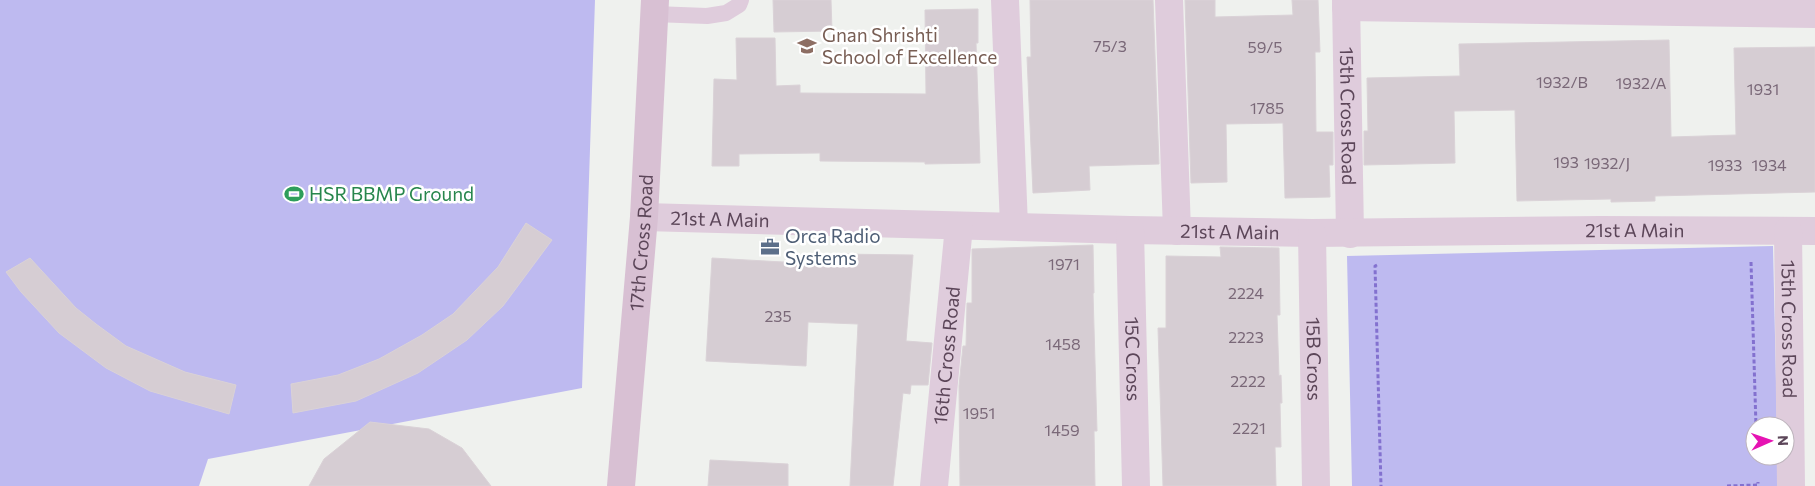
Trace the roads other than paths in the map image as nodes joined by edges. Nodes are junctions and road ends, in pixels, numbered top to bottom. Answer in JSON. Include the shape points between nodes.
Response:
{"nodes":[{"id":1,"x":740,"y":0,"type":"edge"},
{"id":2,"x":1005,"y":0,"type":"edge"},
{"id":3,"x":1169,"y":0,"type":"edge"},
{"id":4,"x":1346,"y":4,"type":"edge"},
{"id":5,"x":654,"y":7,"type":"edge"},
{"id":6,"x":1815,"y":14,"type":"edge"},
{"id":7,"x":644,"y":217,"type":"junction"},
{"id":8,"x":959,"y":226,"type":"junction"},
{"id":9,"x":1014,"y":226,"type":"junction"},
{"id":10,"x":1130,"y":230,"type":"junction"},
{"id":11,"x":1177,"y":231,"type":"junction"},
{"id":12,"x":1788,"y":231,"type":"junction"},
{"id":13,"x":1815,"y":231,"type":"edge"},
{"id":14,"x":1312,"y":233,"type":"junction"},
{"id":15,"x":1350,"y":234,"type":"junction"},
{"id":16,"x":621,"y":486,"type":"edge"},
{"id":17,"x":934,"y":486,"type":"edge"},
{"id":18,"x":1136,"y":486,"type":"edge"},
{"id":19,"x":1316,"y":486,"type":"edge"},
{"id":20,"x":1791,"y":486,"type":"edge"}],
"edges":[{"from":1,"to":5,"type":"lane","via":[[739,5],[726,13],[707,16]]},
{"from":2,"to":9,"type":"street"},
{"from":3,"to":11,"type":"street"},
{"from":4,"to":6,"type":"street"},
{"from":4,"to":15,"type":"street","name":"15th Cross Road"},
{"from":5,"to":7,"type":"main road","name":"17th Cross Road"},
{"from":7,"to":8,"type":"street","name":"21st A Main"},
{"from":7,"to":16,"type":"main road","name":"17th Cross Road"},
{"from":8,"to":9,"type":"street","name":"21st A Main"},
{"from":8,"to":17,"type":"street","name":"16th Cross Road"},
{"from":9,"to":10,"type":"street","name":"21st A Main"},
{"from":10,"to":11,"type":"street","name":"21st A Main"},
{"from":10,"to":18,"type":"street","name":"15C Cross"},
{"from":11,"to":14,"type":"street","name":"21st A Main"},
{"from":12,"to":13,"type":"street","name":"21st A Main"},
{"from":12,"to":15,"type":"street","name":"21st A Main"},
{"from":12,"to":20,"type":"street","name":"15th Cross Road"},
{"from":14,"to":15,"type":"street","name":"21st A Main"},
{"from":14,"to":19,"type":"street","name":"15B Cross"}]}
